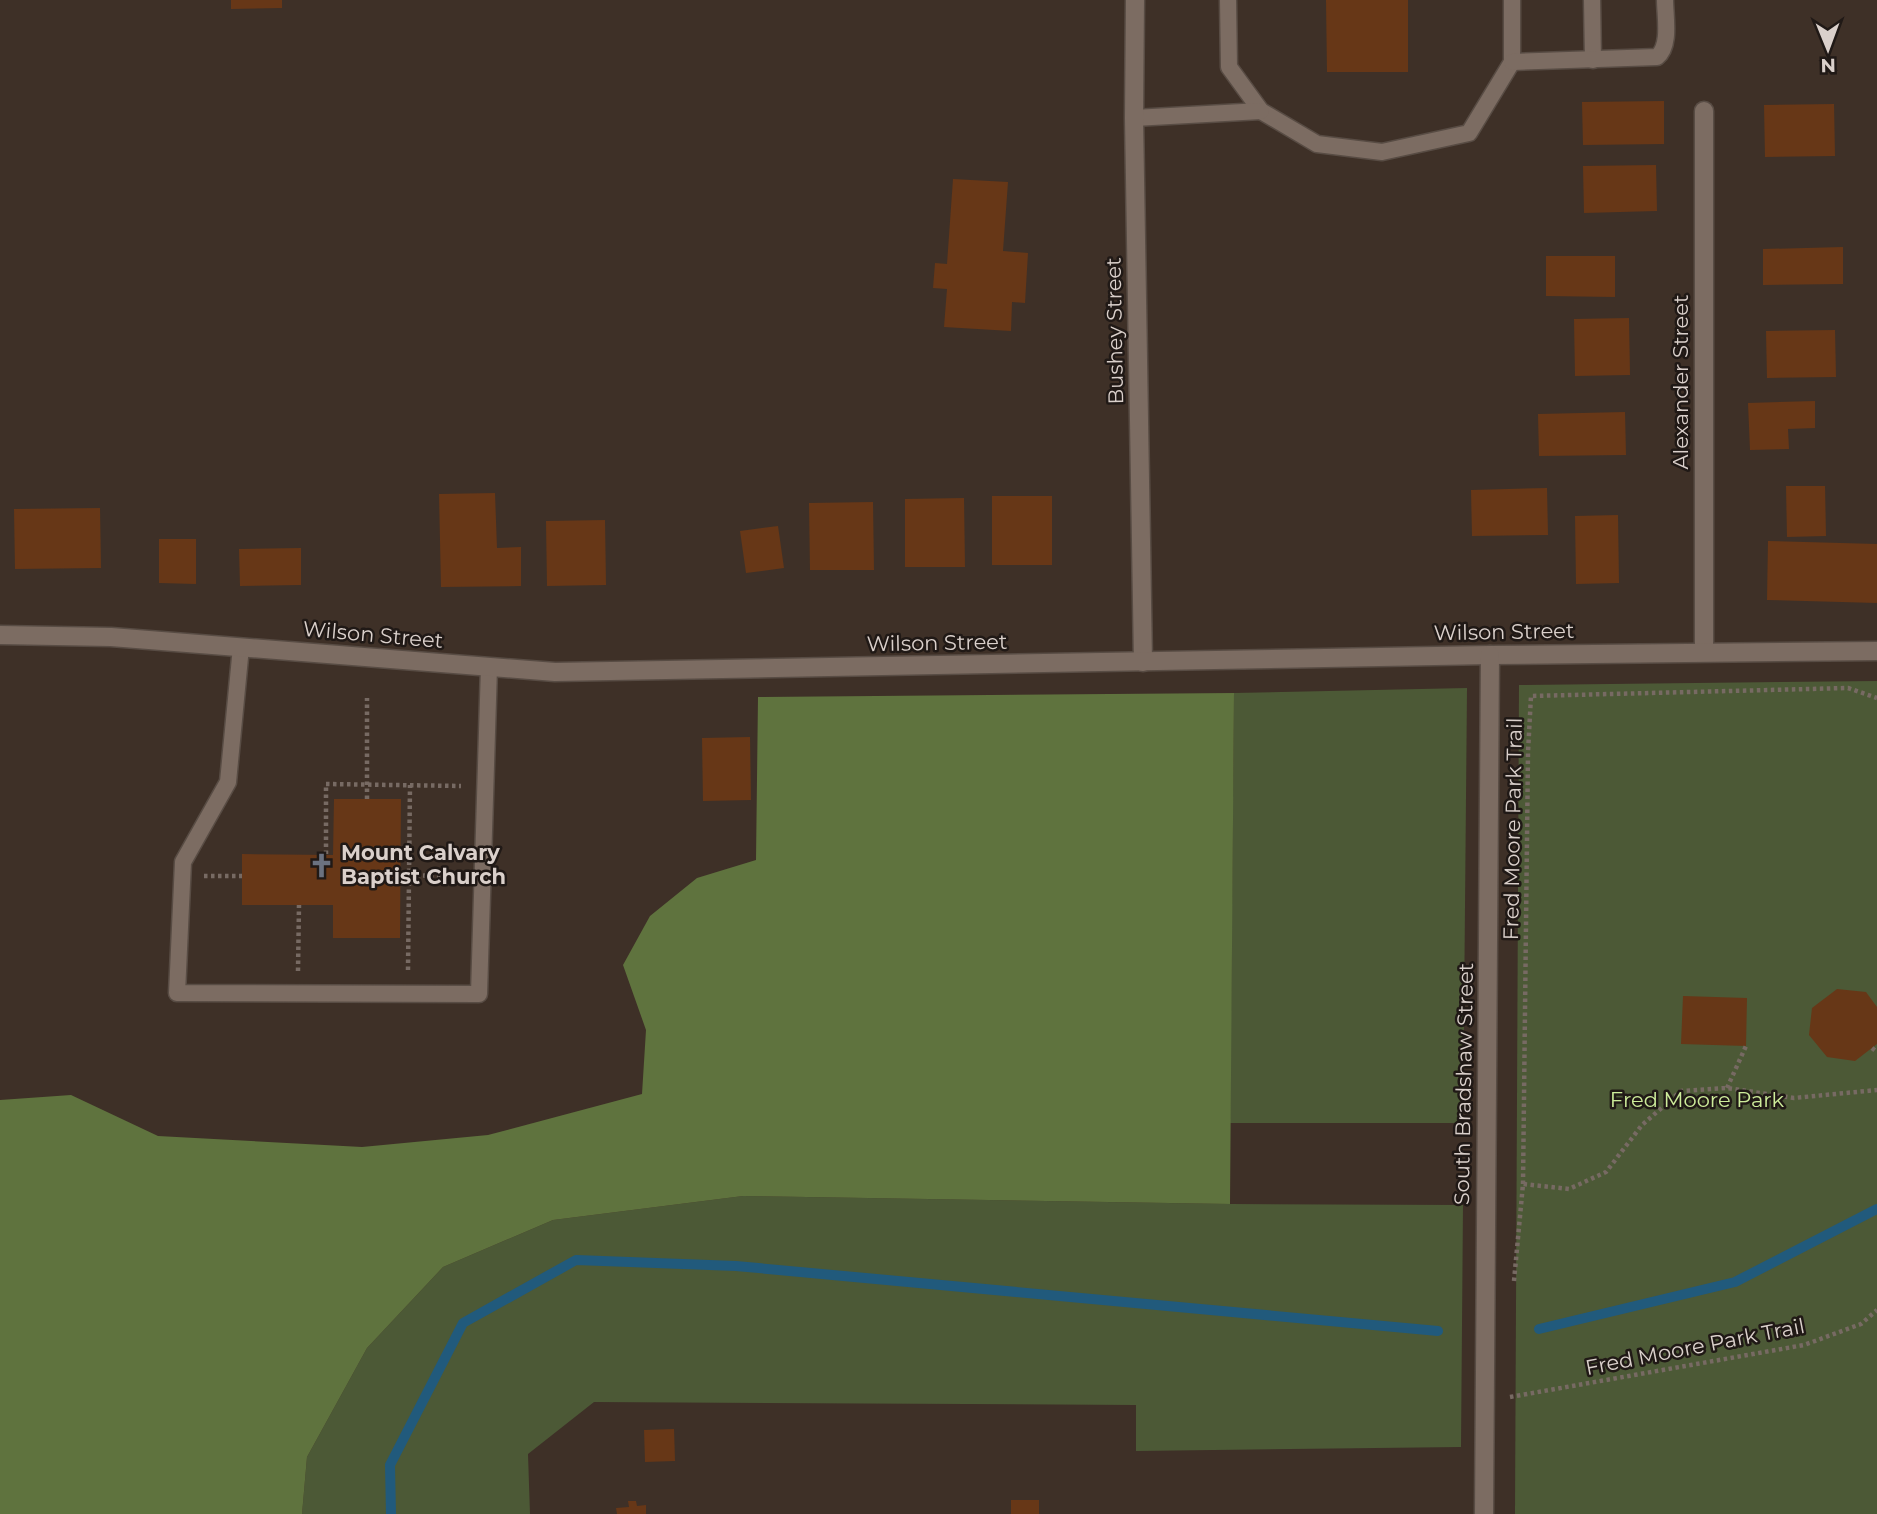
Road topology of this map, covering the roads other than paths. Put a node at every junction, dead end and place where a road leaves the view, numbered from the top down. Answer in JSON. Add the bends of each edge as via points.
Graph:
{"nodes":[{"id":1,"x":1135,"y":0,"type":"edge"},
{"id":2,"x":1228,"y":0,"type":"edge"},
{"id":3,"x":1512,"y":0,"type":"edge"},
{"id":4,"x":1592,"y":0,"type":"edge"},
{"id":5,"x":1665,"y":0,"type":"edge"},
{"id":6,"x":1593,"y":60,"type":"junction"},
{"id":7,"x":1512,"y":62,"type":"junction"},
{"id":8,"x":1261,"y":111,"type":"junction"},
{"id":9,"x":1704,"y":111,"type":"dead end"},
{"id":10,"x":1134,"y":118,"type":"junction"},
{"id":11,"x":0,"y":635,"type":"edge"},
{"id":12,"x":241,"y":647,"type":"junction"},
{"id":13,"x":1877,"y":651,"type":"edge"},
{"id":14,"x":1704,"y":652,"type":"junction"},
{"id":15,"x":1490,"y":655,"type":"junction"},
{"id":16,"x":1143,"y":662,"type":"junction"},
{"id":17,"x":489,"y":667,"type":"junction"},
{"id":18,"x":1485,"y":1514,"type":"edge"}],
"edges":[{"from":1,"to":10,"type":"street","name":"Bushey Street"},
{"from":2,"to":8,"type":"lane","via":[[1228,67]]},
{"from":3,"to":7,"type":"lane"},
{"from":4,"to":6,"type":"lane"},
{"from":5,"to":6,"type":"lane","via":[[1661,54]]},
{"from":6,"to":7,"type":"lane"},
{"from":7,"to":8,"type":"lane","via":[[1469,133],[1382,152],[1317,144]]},
{"from":8,"to":10,"type":"lane"},
{"from":9,"to":14,"type":"street","name":"Alexander Street"},
{"from":10,"to":16,"type":"street","name":"Bushey Street"},
{"from":11,"to":12,"type":"street","name":"Wilson Street","via":[[111,637]]},
{"from":12,"to":17,"type":"street","name":"Wilson Street"},
{"from":12,"to":17,"type":"lane","via":[[228,782],[183,862],[177,993],[479,994]]},
{"from":13,"to":14,"type":"street","name":"Wilson Street"},
{"from":14,"to":15,"type":"street","name":"Wilson Street"},
{"from":15,"to":16,"type":"street","name":"Wilson Street"},
{"from":15,"to":18,"type":"street","name":"South Bradshaw Street"},
{"from":16,"to":17,"type":"street","name":"Wilson Street","via":[[555,672]]}]}
